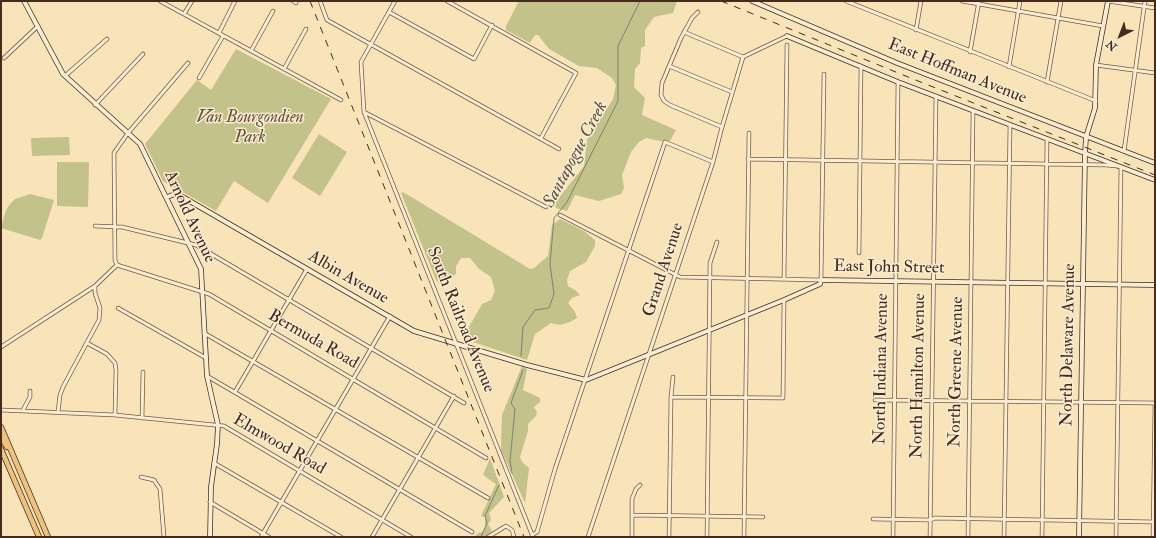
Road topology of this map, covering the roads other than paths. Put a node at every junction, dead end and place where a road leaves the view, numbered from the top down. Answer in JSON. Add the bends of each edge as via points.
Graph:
{"nodes":[{"id":1,"x":24,"y":1,"type":"edge"},
{"id":2,"x":160,"y":1,"type":"edge"},
{"id":3,"x":192,"y":1,"type":"edge"},
{"id":4,"x":235,"y":1,"type":"edge"},
{"id":5,"x":320,"y":1,"type":"edge"},
{"id":6,"x":395,"y":1,"type":"edge"},
{"id":7,"x":447,"y":1,"type":"edge"},
{"id":8,"x":752,"y":1,"type":"edge"},
{"id":9,"x":846,"y":1,"type":"edge"},
{"id":10,"x":920,"y":1,"type":"edge"},
{"id":11,"x":962,"y":1,"type":"edge"},
{"id":12,"x":1020,"y":1,"type":"edge"},
{"id":13,"x":1061,"y":1,"type":"edge"},
{"id":14,"x":1108,"y":1,"type":"edge"},
{"id":15,"x":1144,"y":1,"type":"edge"},
{"id":16,"x":978,"y":2,"type":"edge"},
{"id":17,"x":762,"y":3,"type":"edge"},
{"id":18,"x":1144,"y":7,"type":"junction"},
{"id":19,"x":1155,"y":8,"type":"edge"},
{"id":20,"x":273,"y":11,"type":"dead end"},
{"id":21,"x":1018,"y":11,"type":"junction"},
{"id":22,"x":389,"y":12,"type":"junction"},
{"id":23,"x":698,"y":12,"type":"dead end"},
{"id":24,"x":184,"y":14,"type":"junction"},
{"id":25,"x":1058,"y":18,"type":"junction"},
{"id":26,"x":38,"y":26,"type":"junction"},
{"id":27,"x":492,"y":26,"type":"junction"},
{"id":28,"x":1104,"y":26,"type":"junction"},
{"id":29,"x":306,"y":29,"type":"dead end"},
{"id":30,"x":916,"y":30,"type":"junction"},
{"id":31,"x":684,"y":32,"type":"junction"},
{"id":32,"x":218,"y":33,"type":"junction"},
{"id":33,"x":223,"y":36,"type":"junction"},
{"id":34,"x":787,"y":36,"type":"joint"},
{"id":35,"x":107,"y":39,"type":"dead end"},
{"id":36,"x":372,"y":44,"type":"junction"},
{"id":37,"x":787,"y":44,"type":"dead end"},
{"id":38,"x":251,"y":51,"type":"junction"},
{"id":39,"x":970,"y":52,"type":"junction"},
{"id":40,"x":143,"y":54,"type":"dead end"},
{"id":41,"x":743,"y":57,"type":"junction"},
{"id":42,"x":4,"y":58,"type":"dead end"},
{"id":43,"x":188,"y":63,"type":"dead end"},
{"id":44,"x":1096,"y":65,"type":"junction"},
{"id":45,"x":669,"y":66,"type":"junction"},
{"id":46,"x":861,"y":66,"type":"junction"},
{"id":47,"x":1009,"y":67,"type":"junction"},
{"id":48,"x":284,"y":69,"type":"junction"},
{"id":49,"x":1135,"y":70,"type":"junction"},
{"id":50,"x":1155,"y":73,"type":"edge"},
{"id":51,"x":824,"y":74,"type":"dead end"},
{"id":52,"x":65,"y":76,"type":"junction"},
{"id":53,"x":199,"y":78,"type":"dead end"},
{"id":54,"x":898,"y":82,"type":"junction"},
{"id":55,"x":1047,"y":82,"type":"junction"},
{"id":56,"x":732,"y":92,"type":"junction"},
{"id":57,"x":936,"y":96,"type":"junction"},
{"id":58,"x":341,"y":100,"type":"dead end"},
{"id":59,"x":1096,"y":101,"type":"junction"},
{"id":60,"x":95,"y":105,"type":"junction"},
{"id":61,"x":973,"y":111,"type":"junction"},
{"id":62,"x":364,"y":112,"type":"junction"},
{"id":63,"x":1010,"y":125,"type":"junction"},
{"id":64,"x":722,"y":127,"type":"junction"},
{"id":65,"x":128,"y":133,"type":"junction"},
{"id":66,"x":749,"y":133,"type":"dead end"},
{"id":67,"x":1086,"y":137,"type":"junction"},
{"id":68,"x":541,"y":138,"type":"junction"},
{"id":69,"x":1047,"y":139,"type":"junction"},
{"id":70,"x":559,"y":149,"type":"dead end"},
{"id":71,"x":1124,"y":151,"type":"junction"},
{"id":72,"x":1085,"y":154,"type":"junction"},
{"id":73,"x":748,"y":159,"type":"junction"},
{"id":74,"x":786,"y":160,"type":"junction"},
{"id":75,"x":823,"y":161,"type":"junction"},
{"id":76,"x":860,"y":161,"type":"junction"},
{"id":77,"x":713,"y":162,"type":"junction"},
{"id":78,"x":897,"y":162,"type":"junction"},
{"id":79,"x":935,"y":162,"type":"junction"},
{"id":80,"x":972,"y":163,"type":"junction"},
{"id":81,"x":1155,"y":163,"type":"edge"},
{"id":82,"x":1010,"y":164,"type":"junction"},
{"id":83,"x":1047,"y":164,"type":"junction"},
{"id":84,"x":1084,"y":165,"type":"junction"},
{"id":85,"x":1122,"y":168,"type":"junction"},
{"id":86,"x":1155,"y":180,"type":"edge"},
{"id":87,"x":166,"y":197,"type":"junction"},
{"id":88,"x":546,"y":207,"type":"dead end"},
{"id":89,"x":560,"y":215,"type":"dead end"},
{"id":90,"x":95,"y":226,"type":"dead end"},
{"id":91,"x":114,"y":227,"type":"junction"},
{"id":92,"x":717,"y":242,"type":"dead end"},
{"id":93,"x":189,"y":243,"type":"junction"},
{"id":94,"x":629,"y":250,"type":"junction"},
{"id":95,"x":859,"y":253,"type":"dead end"},
{"id":96,"x":117,"y":265,"type":"junction"},
{"id":97,"x":307,"y":269,"type":"junction"},
{"id":98,"x":676,"y":275,"type":"junction"},
{"id":99,"x":710,"y":278,"type":"junction"},
{"id":100,"x":747,"y":279,"type":"junction"},
{"id":101,"x":784,"y":279,"type":"junction"},
{"id":102,"x":821,"y":280,"type":"junction"},
{"id":103,"x":896,"y":281,"type":"junction"},
{"id":104,"x":933,"y":282,"type":"junction"},
{"id":105,"x":971,"y":282,"type":"junction"},
{"id":106,"x":1009,"y":283,"type":"junction"},
{"id":107,"x":1046,"y":283,"type":"junction"},
{"id":108,"x":1083,"y":284,"type":"junction"},
{"id":109,"x":1120,"y":284,"type":"junction"},
{"id":110,"x":1155,"y":285,"type":"edge"},
{"id":111,"x":95,"y":286,"type":"junction"},
{"id":112,"x":203,"y":292,"type":"junction"},
{"id":113,"x":289,"y":300,"type":"junction"},
{"id":114,"x":784,"y":300,"type":"junction"},
{"id":115,"x":118,"y":308,"type":"dead end"},
{"id":116,"x":746,"y":315,"type":"junction"},
{"id":117,"x":390,"y":316,"type":"junction"},
{"id":118,"x":709,"y":330,"type":"junction"},
{"id":119,"x":271,"y":331,"type":"junction"},
{"id":120,"x":204,"y":333,"type":"junction"},
{"id":121,"x":87,"y":343,"type":"junction"},
{"id":122,"x":456,"y":344,"type":"junction"},
{"id":123,"x":1,"y":348,"type":"edge"},
{"id":124,"x":371,"y":348,"type":"junction"},
{"id":125,"x":649,"y":355,"type":"junction"},
{"id":126,"x":206,"y":358,"type":"junction"},
{"id":127,"x":253,"y":362,"type":"junction"},
{"id":128,"x":143,"y":372,"type":"dead end"},
{"id":129,"x":208,"y":376,"type":"junction"},
{"id":130,"x":673,"y":377,"type":"dead end"},
{"id":131,"x":353,"y":379,"type":"junction"},
{"id":132,"x":586,"y":380,"type":"junction"},
{"id":133,"x":30,"y":392,"type":"dead end"},
{"id":134,"x":235,"y":392,"type":"junction"},
{"id":135,"x":454,"y":396,"type":"junction"},
{"id":136,"x":671,"y":397,"type":"junction"},
{"id":137,"x":708,"y":397,"type":"junction"},
{"id":138,"x":745,"y":398,"type":"junction"},
{"id":139,"x":875,"y":400,"type":"dead end"},
{"id":140,"x":894,"y":400,"type":"junction"},
{"id":141,"x":932,"y":400,"type":"junction"},
{"id":142,"x":970,"y":400,"type":"junction"},
{"id":143,"x":1007,"y":401,"type":"junction"},
{"id":144,"x":1044,"y":402,"type":"junction"},
{"id":145,"x":1081,"y":402,"type":"junction"},
{"id":146,"x":464,"y":403,"type":"dead end"},
{"id":147,"x":1118,"y":403,"type":"junction"},
{"id":148,"x":1155,"y":404,"type":"edge"},
{"id":149,"x":1,"y":410,"type":"edge"},
{"id":150,"x":23,"y":410,"type":"junction"},
{"id":151,"x":335,"y":410,"type":"junction"},
{"id":152,"x":58,"y":412,"type":"junction"},
{"id":153,"x":115,"y":415,"type":"junction"},
{"id":154,"x":142,"y":418,"type":"junction"},
{"id":155,"x":218,"y":425,"type":"junction"},
{"id":156,"x":1,"y":427,"type":"edge"},
{"id":157,"x":436,"y":427,"type":"junction"},
{"id":158,"x":1,"y":437,"type":"edge"},
{"id":159,"x":317,"y":440,"type":"junction"},
{"id":160,"x":1,"y":449,"type":"edge"},
{"id":161,"x":13,"y":455,"type":"junction"},
{"id":162,"x":417,"y":458,"type":"junction"},
{"id":163,"x":486,"y":458,"type":"dead end"},
{"id":164,"x":3,"y":461,"type":"edge"},
{"id":165,"x":214,"y":463,"type":"junction"},
{"id":166,"x":299,"y":471,"type":"junction"},
{"id":167,"x":142,"y":478,"type":"dead end"},
{"id":168,"x":640,"y":485,"type":"dead end"},
{"id":169,"x":399,"y":489,"type":"junction"},
{"id":170,"x":488,"y":498,"type":"dead end"},
{"id":171,"x":210,"y":502,"type":"junction"},
{"id":172,"x":281,"y":502,"type":"junction"},
{"id":173,"x":632,"y":515,"type":"junction"},
{"id":174,"x":670,"y":516,"type":"junction"},
{"id":175,"x":707,"y":517,"type":"junction"},
{"id":176,"x":744,"y":517,"type":"junction"},
{"id":177,"x":763,"y":517,"type":"dead end"},
{"id":178,"x":873,"y":519,"type":"dead end"},
{"id":179,"x":893,"y":519,"type":"junction"},
{"id":180,"x":968,"y":519,"type":"junction"},
{"id":181,"x":381,"y":520,"type":"junction"},
{"id":182,"x":930,"y":520,"type":"junction"},
{"id":183,"x":1005,"y":520,"type":"junction"},
{"id":184,"x":1042,"y":520,"type":"junction"},
{"id":185,"x":1079,"y":521,"type":"junction"},
{"id":186,"x":1116,"y":521,"type":"junction"},
{"id":187,"x":1154,"y":522,"type":"edge"},
{"id":188,"x":33,"y":524,"type":"junction"},
{"id":189,"x":472,"y":532,"type":"dead end"},
{"id":190,"x":262,"y":535,"type":"edge"},
{"id":191,"x":47,"y":536,"type":"edge"},
{"id":192,"x":533,"y":536,"type":"edge"},
{"id":193,"x":39,"y":537,"type":"edge"},
{"id":194,"x":164,"y":537,"type":"edge"},
{"id":195,"x":210,"y":537,"type":"edge"},
{"id":196,"x":269,"y":537,"type":"edge"},
{"id":197,"x":341,"y":537,"type":"edge"},
{"id":198,"x":372,"y":537,"type":"edge"},
{"id":199,"x":411,"y":537,"type":"edge"},
{"id":200,"x":488,"y":537,"type":"edge"},
{"id":201,"x":514,"y":537,"type":"edge"},
{"id":202,"x":588,"y":537,"type":"edge"},
{"id":203,"x":632,"y":537,"type":"edge"},
{"id":204,"x":669,"y":537,"type":"edge"},
{"id":205,"x":707,"y":537,"type":"edge"},
{"id":206,"x":744,"y":537,"type":"edge"},
{"id":207,"x":893,"y":537,"type":"edge"},
{"id":208,"x":930,"y":537,"type":"edge"},
{"id":209,"x":968,"y":537,"type":"edge"},
{"id":210,"x":1004,"y":537,"type":"edge"},
{"id":211,"x":1042,"y":537,"type":"edge"},
{"id":212,"x":1079,"y":537,"type":"edge"},
{"id":213,"x":1116,"y":537,"type":"edge"},
{"id":214,"x":1153,"y":537,"type":"edge"}],
"edges":[{"from":1,"to":26,"type":"street","name":"Arnold Avenue"},
{"from":2,"to":24,"type":"street"},
{"from":3,"to":24,"type":"street"},
{"from":4,"to":32,"type":"street"},
{"from":5,"to":36,"type":"street","via":[[327,20]]},
{"from":6,"to":22,"type":"street","name":"South Railroad Avenue"},
{"from":7,"to":27,"type":"street"},
{"from":8,"to":17,"type":"street","name":"East Hoffman Avenue"},
{"from":9,"to":30,"type":"street"},
{"from":10,"to":30,"type":"street"},
{"from":11,"to":16,"type":"street"},
{"from":12,"to":21,"type":"street"},
{"from":13,"to":25,"type":"street"},
{"from":14,"to":18,"type":"street"},
{"from":14,"to":28,"type":"street","name":"North Delaware Avenue"},
{"from":15,"to":18,"type":"street"},
{"from":16,"to":21,"type":"street"},
{"from":16,"to":39,"type":"street"},
{"from":17,"to":67,"type":"street","name":"East Hoffman Avenue","via":[[897,63]]},
{"from":18,"to":19,"type":"street"},
{"from":18,"to":49,"type":"street"},
{"from":20,"to":38,"type":"street"},
{"from":21,"to":25,"type":"street"},
{"from":21,"to":47,"type":"street"},
{"from":22,"to":27,"type":"street","via":[[474,59]]},
{"from":22,"to":36,"type":"street","name":"South Railroad Avenue"},
{"from":23,"to":31,"type":"street"},
{"from":24,"to":32,"type":"street"},
{"from":25,"to":28,"type":"street"},
{"from":25,"to":55,"type":"street"},
{"from":26,"to":42,"type":"street"},
{"from":26,"to":52,"type":"street","name":"Arnold Avenue"},
{"from":27,"to":68,"type":"street","via":[[576,73]]},
{"from":28,"to":44,"type":"street","name":"North Delaware Avenue"},
{"from":29,"to":48,"type":"street"},
{"from":30,"to":39,"type":"street"},
{"from":31,"to":41,"type":"street"},
{"from":31,"to":45,"type":"street"},
{"from":32,"to":33,"type":"street"},
{"from":33,"to":38,"type":"street"},
{"from":33,"to":53,"type":"street"},
{"from":34,"to":41,"type":"street"},
{"from":34,"to":46,"type":"street","name":"East Hoffman Avenue"},
{"from":35,"to":52,"type":"street"},
{"from":36,"to":62,"type":"street","name":"South Railroad Avenue","via":[[362,62]]},
{"from":36,"to":68,"type":"street"},
{"from":37,"to":74,"type":"street"},
{"from":38,"to":48,"type":"street"},
{"from":39,"to":47,"type":"street"},
{"from":40,"to":60,"type":"street"},
{"from":41,"to":56,"type":"street","name":"Grand Avenue"},
{"from":43,"to":65,"type":"street"},
{"from":44,"to":49,"type":"street"},
{"from":44,"to":59,"type":"street","name":"North Delaware Avenue"},
{"from":45,"to":56,"type":"street"},
{"from":45,"to":64,"type":"street","via":[[661,89],[664,101],[670,106]]},
{"from":46,"to":54,"type":"street","name":"East Hoffman Avenue"},
{"from":46,"to":76,"type":"street"},
{"from":47,"to":55,"type":"street"},
{"from":48,"to":58,"type":"street"},
{"from":49,"to":50,"type":"street"},
{"from":49,"to":71,"type":"street"},
{"from":51,"to":75,"type":"street"},
{"from":52,"to":60,"type":"street","name":"Arnold Avenue"},
{"from":54,"to":57,"type":"street","name":"East Hoffman Avenue"},
{"from":54,"to":78,"type":"street","name":"North Indiana Avenue"},
{"from":55,"to":59,"type":"street"},
{"from":56,"to":64,"type":"street","name":"Grand Avenue"},
{"from":57,"to":61,"type":"street","name":"East Hoffman Avenue"},
{"from":57,"to":79,"type":"street","name":"North Hamilton Avenue"},
{"from":59,"to":67,"type":"street","name":"North Delaware Avenue"},
{"from":60,"to":65,"type":"street","name":"Arnold Avenue"},
{"from":61,"to":63,"type":"street","name":"East Hoffman Avenue"},
{"from":61,"to":80,"type":"street","name":"North Greene Avenue"},
{"from":62,"to":88,"type":"street"},
{"from":62,"to":122,"type":"street","name":"South Railroad Avenue"},
{"from":63,"to":69,"type":"street","name":"East Hoffman Avenue"},
{"from":63,"to":82,"type":"street"},
{"from":64,"to":77,"type":"street","name":"Grand Avenue"},
{"from":65,"to":87,"type":"street","name":"Arnold Avenue","via":[[141,146]]},
{"from":65,"to":91,"type":"street","via":[[114,153]]},
{"from":66,"to":73,"type":"street"},
{"from":67,"to":71,"type":"street","name":"East Hoffman Avenue"},
{"from":67,"to":72,"type":"street","name":"North Delaware Avenue"},
{"from":68,"to":70,"type":"street"},
{"from":69,"to":72,"type":"street","name":"East Hoffman Avenue"},
{"from":69,"to":83,"type":"street"},
{"from":71,"to":81,"type":"street","name":"East Hoffman Avenue"},
{"from":72,"to":84,"type":"street","name":"North Delaware Avenue"},
{"from":72,"to":85,"type":"street","name":"East Hoffman Avenue"},
{"from":73,"to":74,"type":"street"},
{"from":73,"to":100,"type":"street"},
{"from":74,"to":75,"type":"street"},
{"from":74,"to":101,"type":"street"},
{"from":75,"to":76,"type":"street"},
{"from":75,"to":102,"type":"street"},
{"from":76,"to":78,"type":"street"},
{"from":76,"to":95,"type":"street"},
{"from":77,"to":94,"type":"street","via":[[665,142]]},
{"from":77,"to":98,"type":"street","name":"Grand Avenue"},
{"from":78,"to":79,"type":"street"},
{"from":78,"to":103,"type":"street","name":"North Indiana Avenue"},
{"from":79,"to":80,"type":"street"},
{"from":79,"to":104,"type":"street","name":"North Hamilton Avenue"},
{"from":80,"to":82,"type":"street"},
{"from":80,"to":105,"type":"street","name":"North Greene Avenue"},
{"from":82,"to":83,"type":"street"},
{"from":82,"to":106,"type":"street"},
{"from":83,"to":84,"type":"street"},
{"from":83,"to":107,"type":"street"},
{"from":84,"to":85,"type":"street"},
{"from":84,"to":108,"type":"street","name":"North Delaware Avenue"},
{"from":85,"to":86,"type":"street","name":"East Hoffman Avenue"},
{"from":85,"to":109,"type":"street"},
{"from":87,"to":93,"type":"street","name":"Arnold Avenue"},
{"from":87,"to":97,"type":"street","name":"Albin Avenue","via":[[175,194],[181,196]]},
{"from":89,"to":94,"type":"street"},
{"from":90,"to":91,"type":"street"},
{"from":91,"to":93,"type":"street"},
{"from":91,"to":96,"type":"street"},
{"from":92,"to":99,"type":"street","via":[[710,263]]},
{"from":93,"to":112,"type":"street","name":"Arnold Avenue","via":[[201,269]]},
{"from":93,"to":113,"type":"street"},
{"from":94,"to":98,"type":"street"},
{"from":94,"to":132,"type":"street"},
{"from":96,"to":111,"type":"street"},
{"from":96,"to":112,"type":"street","name":"Bermuda Road"},
{"from":97,"to":113,"type":"street"},
{"from":97,"to":117,"type":"street","name":"Albin Avenue"},
{"from":98,"to":99,"type":"street"},
{"from":98,"to":125,"type":"street","name":"Grand Avenue"},
{"from":99,"to":100,"type":"street"},
{"from":99,"to":118,"type":"street"},
{"from":100,"to":101,"type":"street"},
{"from":100,"to":116,"type":"street"},
{"from":101,"to":102,"type":"street"},
{"from":102,"to":103,"type":"street","name":"East John Street"},
{"from":102,"to":114,"type":"street","name":"East John Street","via":[[820,284]]},
{"from":103,"to":104,"type":"street","name":"East John Street"},
{"from":103,"to":140,"type":"street","name":"North Indiana Avenue"},
{"from":104,"to":105,"type":"street","name":"East John Street"},
{"from":104,"to":141,"type":"street","name":"North Hamilton Avenue"},
{"from":105,"to":106,"type":"street","name":"East John Street"},
{"from":105,"to":142,"type":"street","name":"North Greene Avenue"},
{"from":106,"to":107,"type":"street","name":"East John Street"},
{"from":106,"to":143,"type":"street"},
{"from":107,"to":108,"type":"street","name":"East John Street"},
{"from":107,"to":144,"type":"street"},
{"from":108,"to":109,"type":"street","name":"East John Street"},
{"from":108,"to":145,"type":"street","name":"North Delaware Avenue"},
{"from":109,"to":110,"type":"street","name":"East John Street"},
{"from":109,"to":147,"type":"street"},
{"from":111,"to":121,"type":"street","via":[[100,314]]},
{"from":111,"to":123,"type":"street"},
{"from":112,"to":119,"type":"street","name":"Bermuda Road"},
{"from":112,"to":120,"type":"street","name":"Arnold Avenue"},
{"from":113,"to":119,"type":"street"},
{"from":113,"to":124,"type":"street"},
{"from":114,"to":116,"type":"street","name":"East John Street"},
{"from":114,"to":138,"type":"street","via":[[783,398]]},
{"from":115,"to":126,"type":"street"},
{"from":116,"to":118,"type":"street","name":"East John Street"},
{"from":116,"to":138,"type":"street"},
{"from":117,"to":122,"type":"street","name":"Albin Avenue","via":[[414,331]]},
{"from":117,"to":124,"type":"street"},
{"from":118,"to":125,"type":"street","name":"East John Street"},
{"from":118,"to":137,"type":"street"},
{"from":119,"to":127,"type":"street"},
{"from":119,"to":131,"type":"street","name":"Bermuda Road"},
{"from":120,"to":126,"type":"street","name":"Arnold Avenue"},
{"from":120,"to":127,"type":"street"},
{"from":121,"to":152,"type":"street","via":[[60,395]]},
{"from":121,"to":153,"type":"street","via":[[107,354],[115,363]]},
{"from":122,"to":132,"type":"street","name":"Albin Avenue"},
{"from":122,"to":192,"type":"street","name":"South Railroad Avenue"},
{"from":124,"to":131,"type":"street"},
{"from":124,"to":135,"type":"street"},
{"from":125,"to":132,"type":"street","name":"East John Street"},
{"from":125,"to":202,"type":"street","name":"Grand Avenue"},
{"from":126,"to":129,"type":"street","name":"Arnold Avenue"},
{"from":127,"to":134,"type":"street"},
{"from":127,"to":151,"type":"street"},
{"from":128,"to":154,"type":"street"},
{"from":129,"to":134,"type":"street"},
{"from":129,"to":155,"type":"street","name":"Arnold Avenue"},
{"from":130,"to":136,"type":"street"},
{"from":131,"to":151,"type":"street"},
{"from":131,"to":157,"type":"street","name":"Bermuda Road"},
{"from":132,"to":192,"type":"street"},
{"from":133,"to":150,"type":"street"},
{"from":134,"to":159,"type":"street"},
{"from":135,"to":146,"type":"street"},
{"from":135,"to":157,"type":"street"},
{"from":136,"to":137,"type":"street"},
{"from":136,"to":174,"type":"street"},
{"from":137,"to":138,"type":"street"},
{"from":137,"to":175,"type":"street"},
{"from":138,"to":176,"type":"street"},
{"from":139,"to":140,"type":"street"},
{"from":140,"to":141,"type":"street"},
{"from":140,"to":179,"type":"street","name":"North Indiana Avenue"},
{"from":141,"to":142,"type":"street"},
{"from":141,"to":182,"type":"street","name":"North Hamilton Avenue"},
{"from":142,"to":143,"type":"street"},
{"from":142,"to":180,"type":"street","name":"North Greene Avenue"},
{"from":143,"to":144,"type":"street"},
{"from":143,"to":183,"type":"street"},
{"from":144,"to":145,"type":"street"},
{"from":144,"to":184,"type":"street"},
{"from":145,"to":147,"type":"street"},
{"from":145,"to":185,"type":"street","name":"North Delaware Avenue"},
{"from":147,"to":148,"type":"street"},
{"from":147,"to":186,"type":"street"},
{"from":148,"to":187,"type":"street"},
{"from":149,"to":150,"type":"street","name":"Elmwood Road"},
{"from":150,"to":152,"type":"street","name":"Elmwood Road"},
{"from":151,"to":159,"type":"street"},
{"from":151,"to":162,"type":"street"},
{"from":152,"to":153,"type":"street","name":"Elmwood Road"},
{"from":153,"to":154,"type":"street","name":"Elmwood Road"},
{"from":154,"to":155,"type":"street","name":"Elmwood Road"},
{"from":155,"to":165,"type":"street","name":"Arnold Avenue"},
{"from":155,"to":166,"type":"street","name":"Elmwood Road","via":[[224,426]]},
{"from":156,"to":161,"type":"main road"},
{"from":157,"to":162,"type":"street"},
{"from":157,"to":163,"type":"street","name":"Bermuda Road"},
{"from":158,"to":161,"type":"main road"},
{"from":159,"to":166,"type":"street"},
{"from":159,"to":169,"type":"street"},
{"from":160,"to":164,"type":"main road"},
{"from":161,"to":191,"type":"main road"},
{"from":162,"to":169,"type":"street"},
{"from":162,"to":170,"type":"street"},
{"from":164,"to":188,"type":"main road"},
{"from":165,"to":171,"type":"street","name":"Arnold Avenue"},
{"from":165,"to":172,"type":"street"},
{"from":166,"to":172,"type":"street"},
{"from":166,"to":181,"type":"street","name":"Elmwood Road"},
{"from":167,"to":194,"type":"street","via":[[154,480],[160,489]]},
{"from":168,"to":173,"type":"street","via":[[632,499]]},
{"from":169,"to":181,"type":"street"},
{"from":169,"to":189,"type":"street"},
{"from":171,"to":190,"type":"street"},
{"from":171,"to":195,"type":"street","name":"Arnold Avenue"},
{"from":172,"to":190,"type":"street"},
{"from":172,"to":197,"type":"street"},
{"from":173,"to":174,"type":"street"},
{"from":173,"to":203,"type":"street"},
{"from":174,"to":175,"type":"street"},
{"from":174,"to":204,"type":"street"},
{"from":175,"to":176,"type":"street"},
{"from":175,"to":205,"type":"street"},
{"from":176,"to":177,"type":"street"},
{"from":176,"to":206,"type":"street"},
{"from":178,"to":179,"type":"street"},
{"from":179,"to":182,"type":"street"},
{"from":179,"to":207,"type":"street","name":"North Indiana Avenue"},
{"from":180,"to":182,"type":"street"},
{"from":180,"to":183,"type":"street"},
{"from":180,"to":209,"type":"street","name":"North Greene Avenue"},
{"from":181,"to":198,"type":"street"},
{"from":181,"to":199,"type":"street","name":"Elmwood Road"},
{"from":182,"to":208,"type":"street","name":"North Hamilton Avenue"},
{"from":183,"to":184,"type":"street"},
{"from":183,"to":210,"type":"street"},
{"from":184,"to":185,"type":"street"},
{"from":184,"to":211,"type":"street"},
{"from":185,"to":186,"type":"street"},
{"from":185,"to":212,"type":"street","name":"North Delaware Avenue"},
{"from":186,"to":187,"type":"street"},
{"from":186,"to":213,"type":"street"},
{"from":187,"to":214,"type":"street"},
{"from":188,"to":191,"type":"main road","via":[[41,534]]},
{"from":188,"to":193,"type":"main road"},
{"from":190,"to":196,"type":"street"},
{"from":200,"to":201,"type":"street","via":[[504,526],[509,527]]}]}
